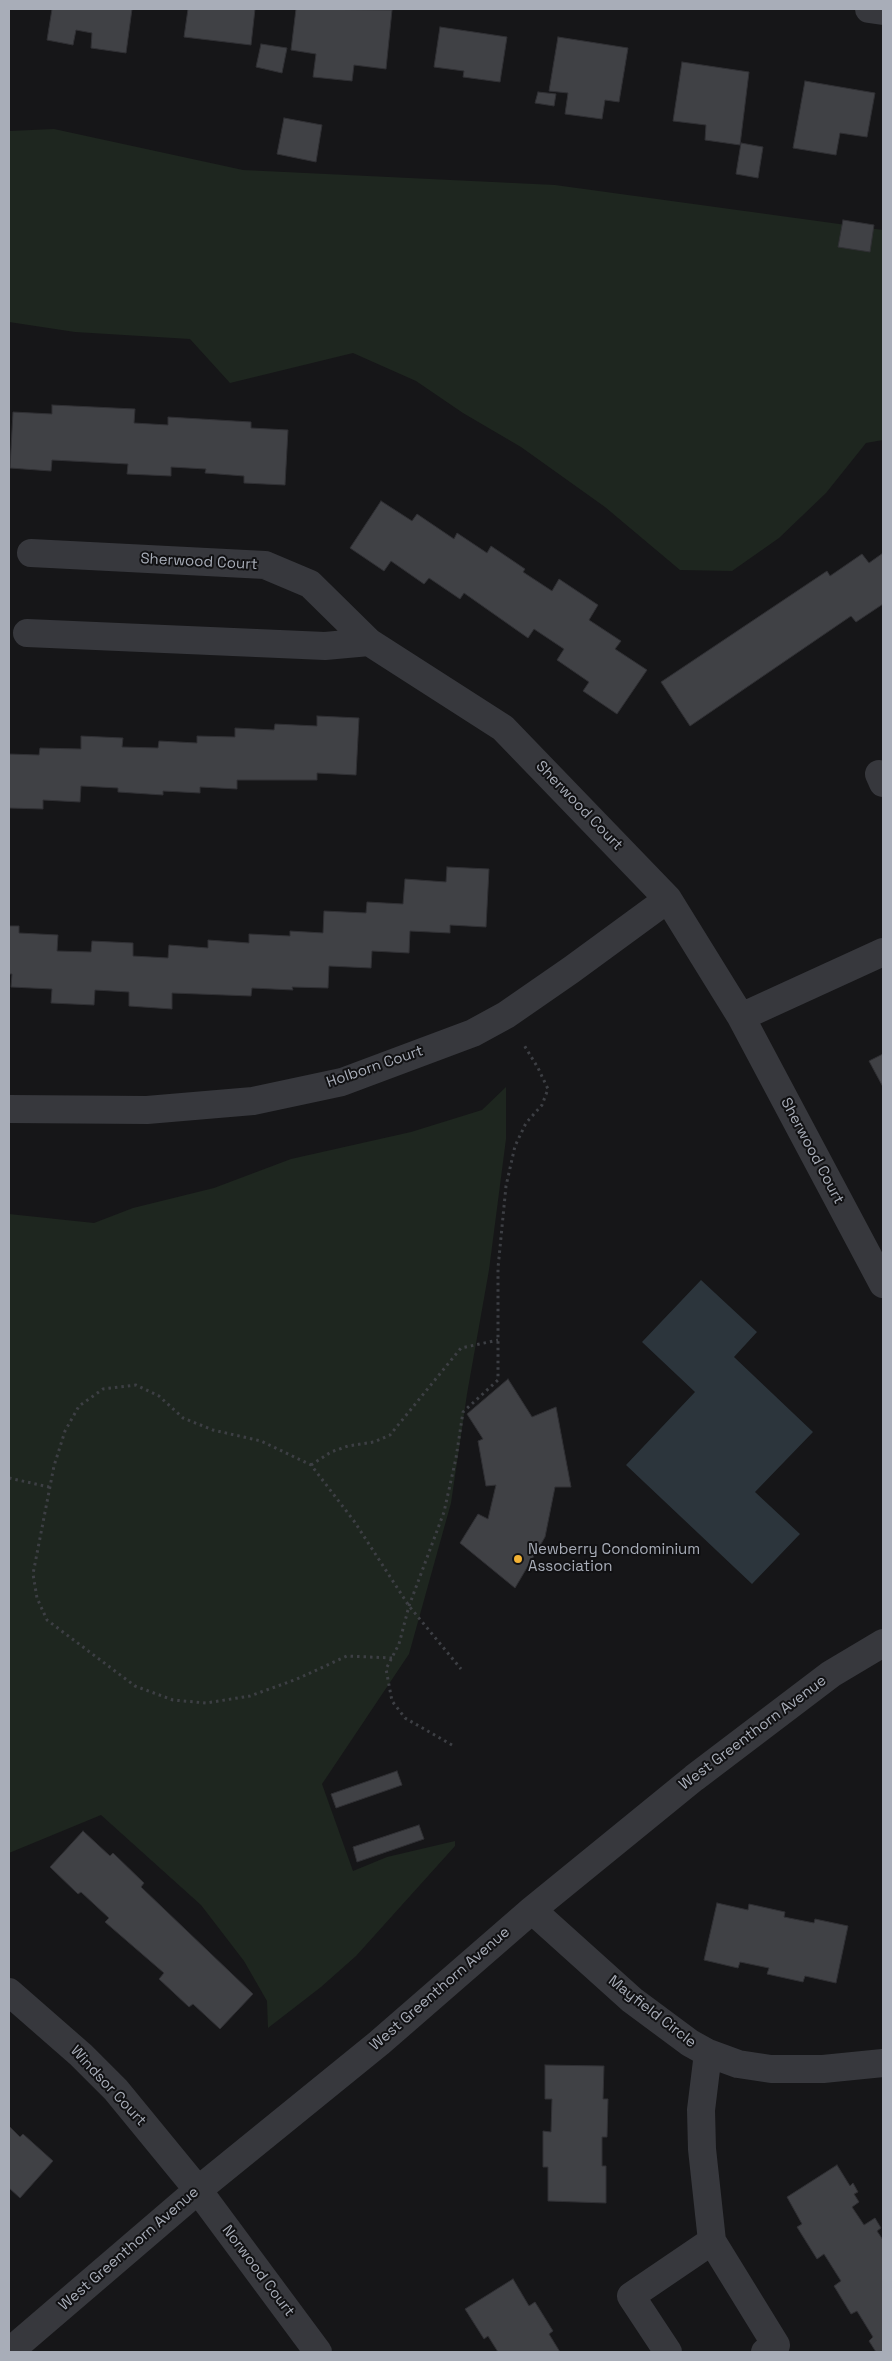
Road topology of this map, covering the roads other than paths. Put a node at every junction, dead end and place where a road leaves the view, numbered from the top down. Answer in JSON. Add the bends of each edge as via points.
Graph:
{"nodes":[{"id":1,"x":869,"y":9,"type":"edge"},
{"id":2,"x":883,"y":11,"type":"edge"},
{"id":3,"x":31,"y":553,"type":"dead end"},
{"id":4,"x":28,"y":633,"type":"dead end"},
{"id":5,"x":369,"y":642,"type":"junction"},
{"id":6,"x":668,"y":899,"type":"junction"},
{"id":7,"x":883,"y":952,"type":"edge"},
{"id":8,"x":741,"y":1018,"type":"junction"},
{"id":9,"x":9,"y":1108,"type":"edge"},
{"id":10,"x":883,"y":1284,"type":"edge"},
{"id":11,"x":883,"y":1643,"type":"edge"},
{"id":12,"x":532,"y":1910,"type":"junction"},
{"id":13,"x":9,"y":1992,"type":"edge"},
{"id":14,"x":708,"y":2053,"type":"junction"},
{"id":15,"x":883,"y":2063,"type":"edge"},
{"id":16,"x":198,"y":2190,"type":"junction"},
{"id":17,"x":712,"y":2241,"type":"junction"},
{"id":18,"x":9,"y":2352,"type":"edge"},
{"id":19,"x":318,"y":2352,"type":"edge"},
{"id":20,"x":668,"y":2352,"type":"edge"},
{"id":21,"x":765,"y":2352,"type":"edge"}],
"edges":[{"from":1,"to":2,"type":"street"},
{"from":3,"to":5,"type":"street","name":"Sherwood Court","via":[[265,565],[310,584]]},
{"from":4,"to":5,"type":"street","via":[[325,646]]},
{"from":5,"to":6,"type":"street","name":"Sherwood Court","via":[[503,728]]},
{"from":6,"to":8,"type":"street","name":"Sherwood Court"},
{"from":6,"to":9,"type":"street","name":"Holborn Court","via":[[506,1015],[472,1033],[342,1082],[253,1101],[147,1110]]},
{"from":7,"to":8,"type":"street"},
{"from":8,"to":10,"type":"street","name":"Sherwood Court"},
{"from":11,"to":12,"type":"street","name":"West Greenthorn Avenue","via":[[831,1674],[717,1760]]},
{"from":12,"to":14,"type":"street","name":"Mayfield Circle","via":[[632,2000],[690,2044]]},
{"from":12,"to":16,"type":"street","name":"West Greenthorn Avenue","via":[[379,2043]]},
{"from":13,"to":16,"type":"street","name":"Windsor Court","via":[[116,2090]]},
{"from":14,"to":15,"type":"street","name":"Mayfield Circle","via":[[738,2064],[771,2069],[823,2069]]},
{"from":14,"to":17,"type":"street","via":[[701,2110]]},
{"from":16,"to":18,"type":"street","name":"West Greenthorn Avenue"},
{"from":16,"to":19,"type":"street","name":"Norwood Court"},
{"from":17,"to":20,"type":"street","via":[[631,2296]]},
{"from":17,"to":21,"type":"street","via":[[776,2345]]}]}
